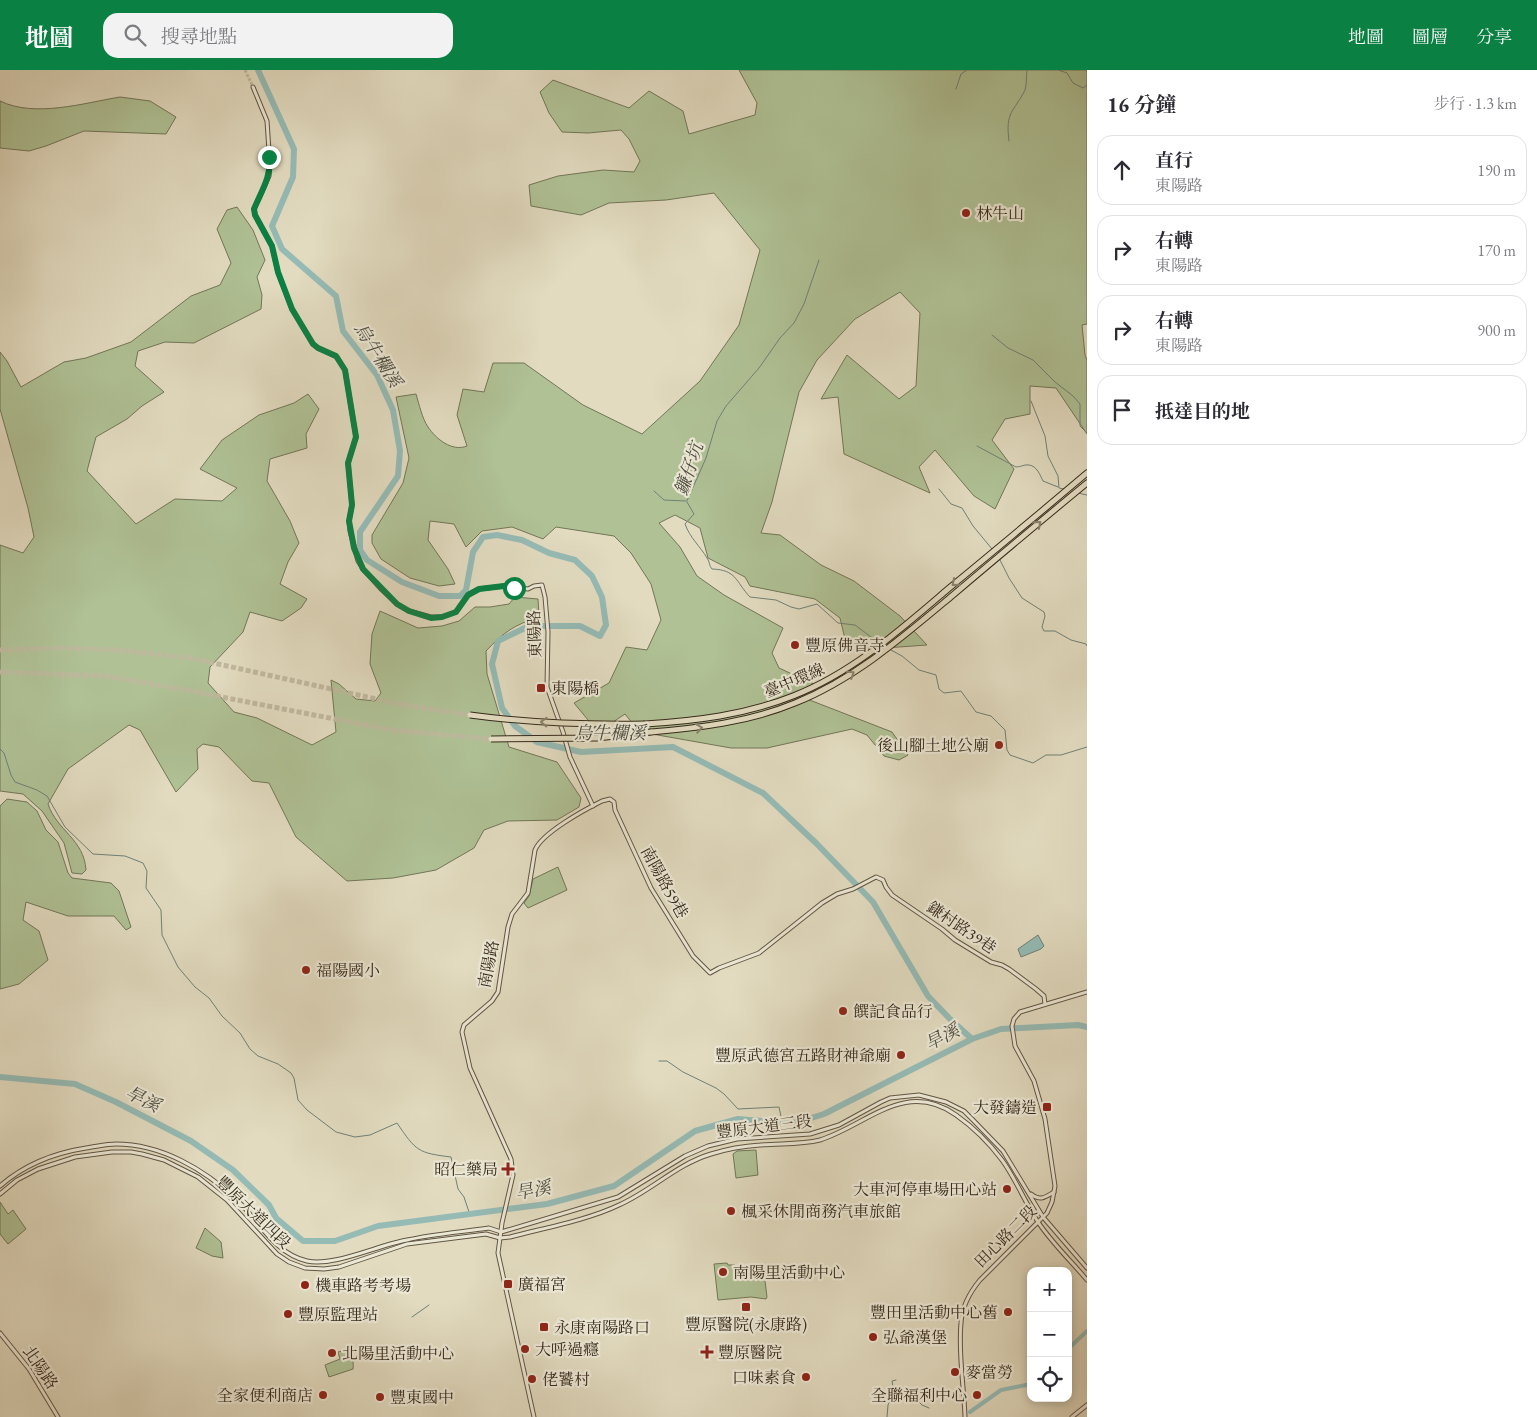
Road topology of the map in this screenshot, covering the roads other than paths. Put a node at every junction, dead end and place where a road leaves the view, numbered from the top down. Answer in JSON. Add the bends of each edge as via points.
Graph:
{"nodes":[{"id":1,"x":253,"y":87,"type":"tunnel mouth"},
{"id":2,"x":1087,"y":473,"type":"edge"},
{"id":3,"x":1087,"y":483,"type":"edge"},
{"id":4,"x":470,"y":715,"type":"tunnel mouth"},
{"id":5,"x":491,"y":739,"type":"tunnel mouth"},
{"id":6,"x":593,"y":806,"type":"junction"},
{"id":7,"x":853,"y":889,"type":"joint"},
{"id":8,"x":1087,"y":992,"type":"edge"},
{"id":9,"x":1045,"y":1004,"type":"junction"},
{"id":10,"x":0,"y":1186,"type":"edge"},
{"id":11,"x":1054,"y":1192,"type":"junction"},
{"id":12,"x":1030,"y":1193,"type":"junction"},
{"id":13,"x":0,"y":1194,"type":"edge"},
{"id":14,"x":1043,"y":1217,"type":"junction"},
{"id":15,"x":1038,"y":1222,"type":"junction"},
{"id":16,"x":502,"y":1232,"type":"junction"},
{"id":17,"x":500,"y":1238,"type":"junction"},
{"id":18,"x":1087,"y":1268,"type":"edge"},
{"id":19,"x":1087,"y":1280,"type":"edge"},
{"id":20,"x":0,"y":1333,"type":"edge"},
{"id":21,"x":1087,"y":1406,"type":"edge"},
{"id":22,"x":58,"y":1417,"type":"edge"},
{"id":23,"x":534,"y":1417,"type":"edge"},
{"id":24,"x":964,"y":1417,"type":"edge"},
{"id":25,"x":1072,"y":1417,"type":"edge"}],
"edges":[{"from":1,"to":6,"type":"street","name":"東陽路","via":[[267,121],[270,166],[269,176],[254,209],[255,215],[272,246],[292,309],[313,344],[336,356],[345,370],[356,437],[348,463],[352,505],[349,521],[358,561],[397,604],[431,618],[456,612],[468,595],[479,589],[542,586],[548,620],[547,687],[572,763]]},
{"from":2,"to":4,"type":"highway","name":"臺中環線","one_way":true,"bridge":true,"via":[[881,644],[834,677],[794,696],[739,713],[645,724],[520,721]]},
{"from":5,"to":3,"type":"highway","name":"臺中環線","one_way":true,"bridge":true,"via":[[597,738],[694,729],[780,709],[836,683],[887,648]]},
{"from":6,"to":7,"type":"street","name":"南陽路59巷","via":[[608,799],[614,802],[652,888],[693,956],[710,973],[759,953],[822,902]]},
{"from":6,"to":16,"type":"street","name":"南陽路","via":[[537,844],[528,893],[512,914],[508,927],[498,992],[464,1025],[462,1032],[470,1068],[511,1159],[513,1176]]},
{"from":7,"to":9,"type":"street","name":"鎌村路39巷","via":[[880,877],[892,896],[955,940],[1009,969],[1044,996]]},
{"from":8,"to":9,"type":"street"},
{"from":9,"to":11,"type":"street","name":"田心路二段","via":[[1020,1012],[1012,1026],[1015,1046],[1040,1098]]},
{"from":10,"to":16,"type":"street","name":"豐原大道四段","via":[[21,1170],[60,1153],[114,1144],[135,1145],[179,1160],[216,1182],[238,1200],[280,1247],[290,1255],[308,1261],[338,1259],[405,1240],[447,1233],[489,1228]]},
{"from":11,"to":12,"type":"street","via":[[1042,1199]]},
{"from":11,"to":14,"type":"street","name":"田心路二段"},
{"from":12,"to":14,"type":"street","name":"豐原大道三段"},
{"from":12,"to":16,"type":"street","name":"豐原大道三段","via":[[1003,1151],[964,1111],[937,1098],[909,1095],[890,1098],[839,1125],[816,1133],[736,1139],[708,1146],[685,1156],[618,1197]]},
{"from":13,"to":17,"type":"street","name":"豐原大道四段","via":[[38,1169],[75,1157],[130,1152],[164,1160],[198,1177],[227,1200],[277,1254],[305,1268],[339,1267],[407,1244],[486,1234]]},
{"from":14,"to":15,"type":"street","name":"田心路二段"},
{"from":14,"to":18,"type":"street","name":"豐原大道三段"},
{"from":15,"to":17,"type":"street","name":"豐原大道三段","via":[[1002,1161],[981,1138],[945,1108],[919,1102],[892,1105],[838,1133],[814,1141],[760,1145],[711,1154],[675,1171],[618,1206]]},
{"from":15,"to":19,"type":"street","name":"豐原大道三段"},
{"from":15,"to":24,"type":"street","name":"田心路二段","via":[[981,1278],[968,1298],[961,1322]]},
{"from":16,"to":17,"type":"street"},
{"from":17,"to":23,"type":"street","via":[[498,1254]]},
{"from":20,"to":22,"type":"street","name":"北陽路","via":[[29,1369]]},
{"from":21,"to":25,"type":"street"}]}
